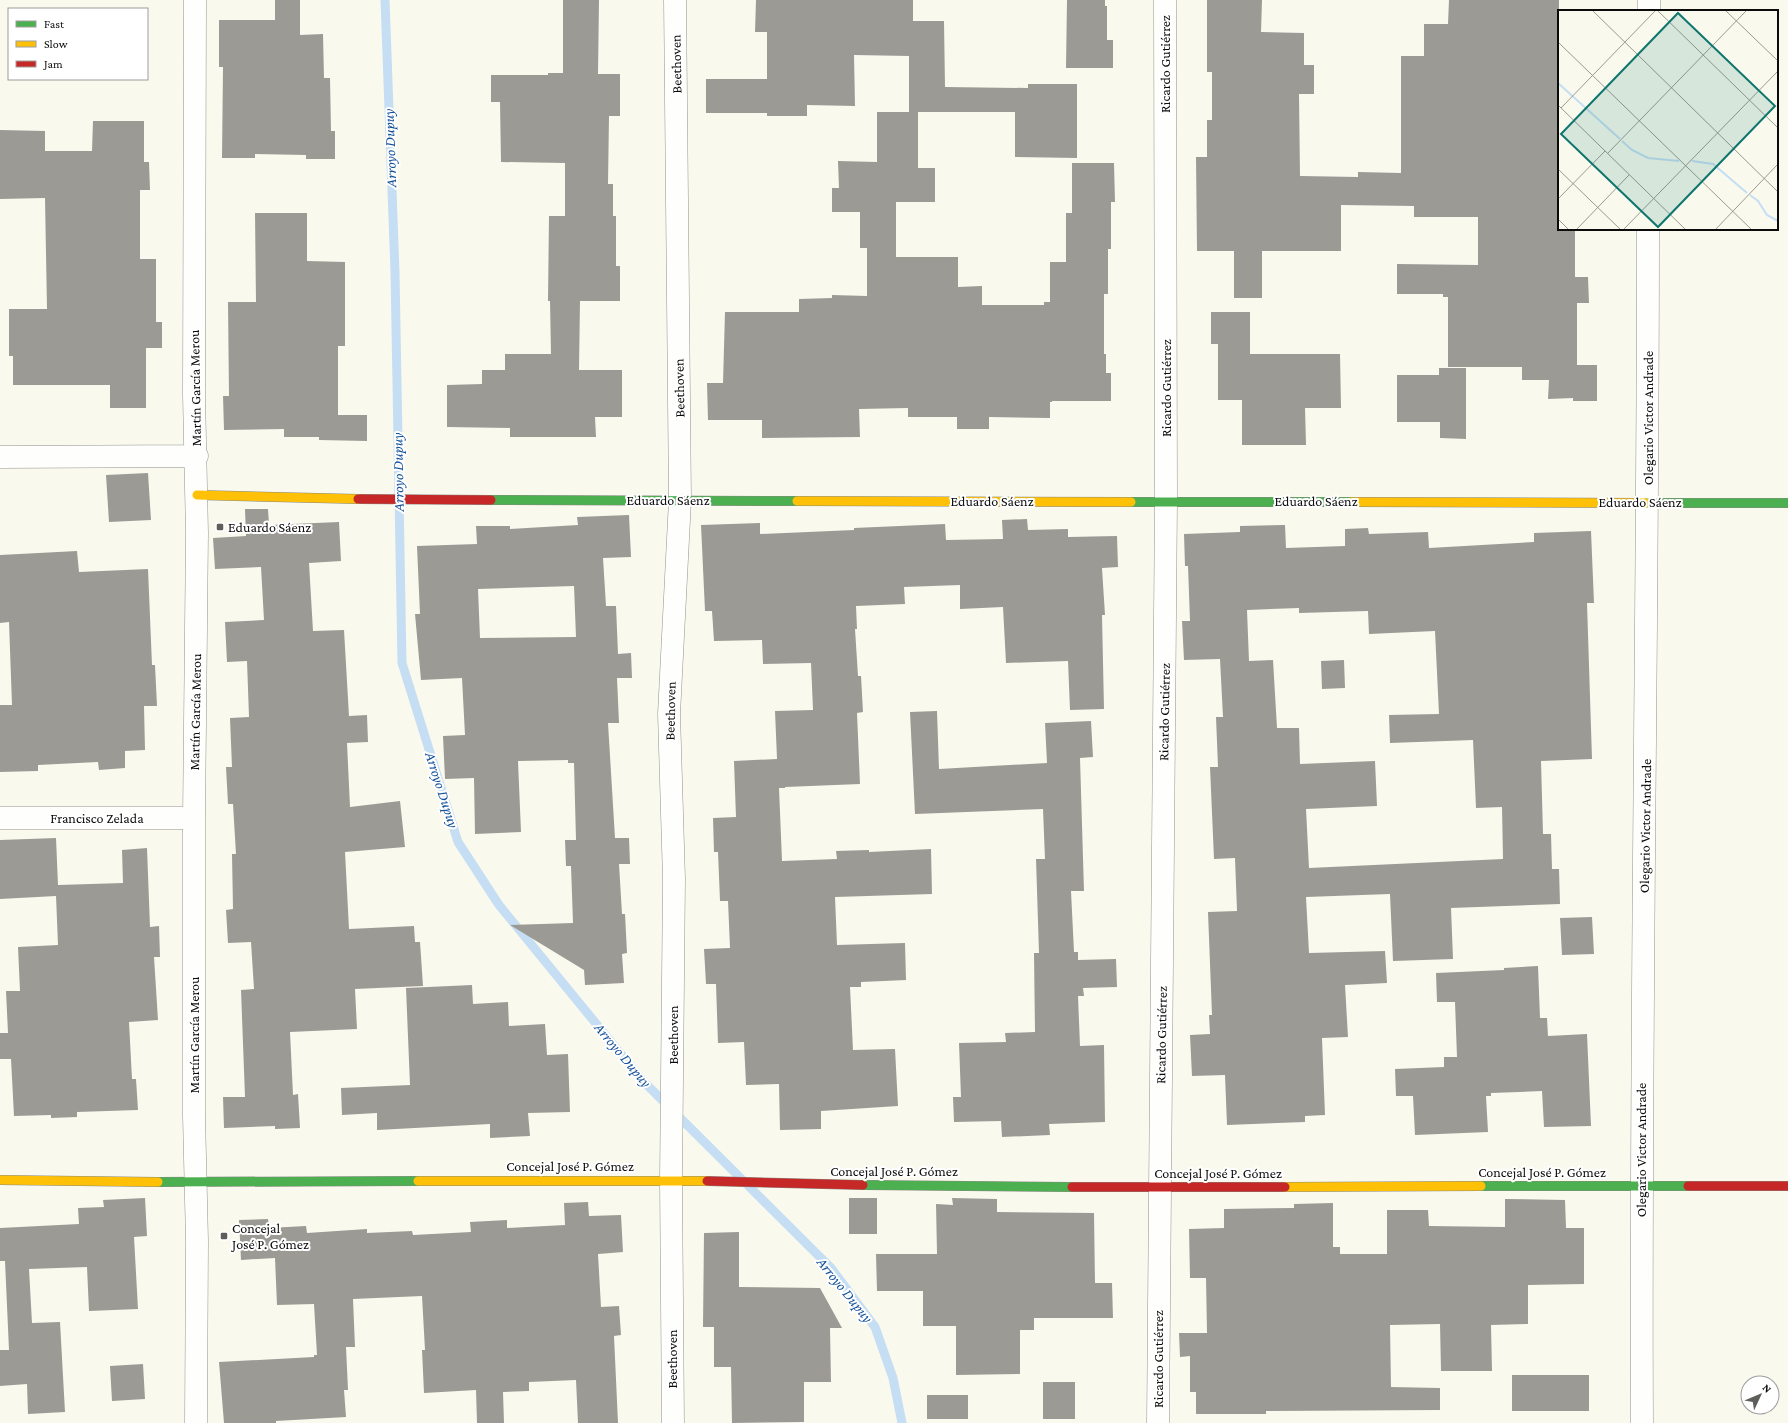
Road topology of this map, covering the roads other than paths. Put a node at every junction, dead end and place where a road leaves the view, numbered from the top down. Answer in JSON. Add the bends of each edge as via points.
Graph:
{"nodes":[{"id":1,"x":195,"y":0,"type":"edge"},
{"id":2,"x":675,"y":0,"type":"edge"},
{"id":3,"x":1165,"y":0,"type":"edge"},
{"id":4,"x":1648,"y":230,"type":"edge"},
{"id":5,"x":197,"y":456,"type":"junction"},
{"id":6,"x":0,"y":457,"type":"edge"},
{"id":7,"x":197,"y":495,"type":"junction"},
{"id":8,"x":680,"y":500,"type":"junction"},
{"id":9,"x":1166,"y":501,"type":"junction"},
{"id":10,"x":1648,"y":502,"type":"junction"},
{"id":11,"x":1788,"y":503,"type":"edge"},
{"id":12,"x":0,"y":818,"type":"edge"},
{"id":13,"x":194,"y":818,"type":"junction"},
{"id":14,"x":0,"y":1180,"type":"edge"},
{"id":15,"x":671,"y":1180,"type":"junction"},
{"id":16,"x":197,"y":1182,"type":"junction"},
{"id":17,"x":1641,"y":1185,"type":"junction"},
{"id":18,"x":1788,"y":1186,"type":"edge"},
{"id":19,"x":1159,"y":1187,"type":"junction"},
{"id":20,"x":196,"y":1423,"type":"edge"},
{"id":21,"x":672,"y":1423,"type":"edge"},
{"id":22,"x":1158,"y":1423,"type":"edge"},
{"id":23,"x":1642,"y":1423,"type":"edge"}],
"edges":[{"from":1,"to":5,"type":"street","name":"Martín García Merou","via":[[194,395]]},
{"from":2,"to":8,"type":"street","name":"Beethoven"},
{"from":3,"to":9,"type":"street","name":"Ricardo Gutiérrez"},
{"from":4,"to":10,"type":"street","name":"Olegario Victor Andrade"},
{"from":5,"to":6,"type":"street"},
{"from":5,"to":7,"type":"street","name":"Martín García Merou"},
{"from":7,"to":8,"type":"street","name":"Eduardo Sáenz","via":[[422,500]]},
{"from":7,"to":13,"type":"street","name":"Martín García Merou"},
{"from":8,"to":9,"type":"street","name":"Eduardo Sáenz"},
{"from":8,"to":15,"type":"street","name":"Beethoven","via":[[669,714],[674,879]]},
{"from":9,"to":10,"type":"street","name":"Eduardo Sáenz"},
{"from":9,"to":19,"type":"street","name":"Ricardo Gutiérrez"},
{"from":10,"to":11,"type":"street","name":"Eduardo Sáenz"},
{"from":10,"to":17,"type":"street","name":"Olegario Victor Andrade"},
{"from":12,"to":13,"type":"street","name":"Francisco Zelada"},
{"from":13,"to":16,"type":"street","name":"Martín García Merou","via":[[194,1116]]},
{"from":14,"to":16,"type":"street","name":"Concejal José P. Gómez"},
{"from":15,"to":16,"type":"street","name":"Concejal José P. Gómez"},
{"from":15,"to":19,"type":"street","name":"Concejal José P. Gómez","via":[[805,1185]]},
{"from":15,"to":21,"type":"street","name":"Beethoven"},
{"from":16,"to":20,"type":"street","name":"Martín García Merou"},
{"from":17,"to":18,"type":"street","name":"Concejal José P. Gómez"},
{"from":17,"to":19,"type":"street","name":"Concejal José P. Gómez"},
{"from":17,"to":23,"type":"street","name":"Olegario Victor Andrade"},
{"from":19,"to":22,"type":"street","name":"Ricardo Gutiérrez"}]}
